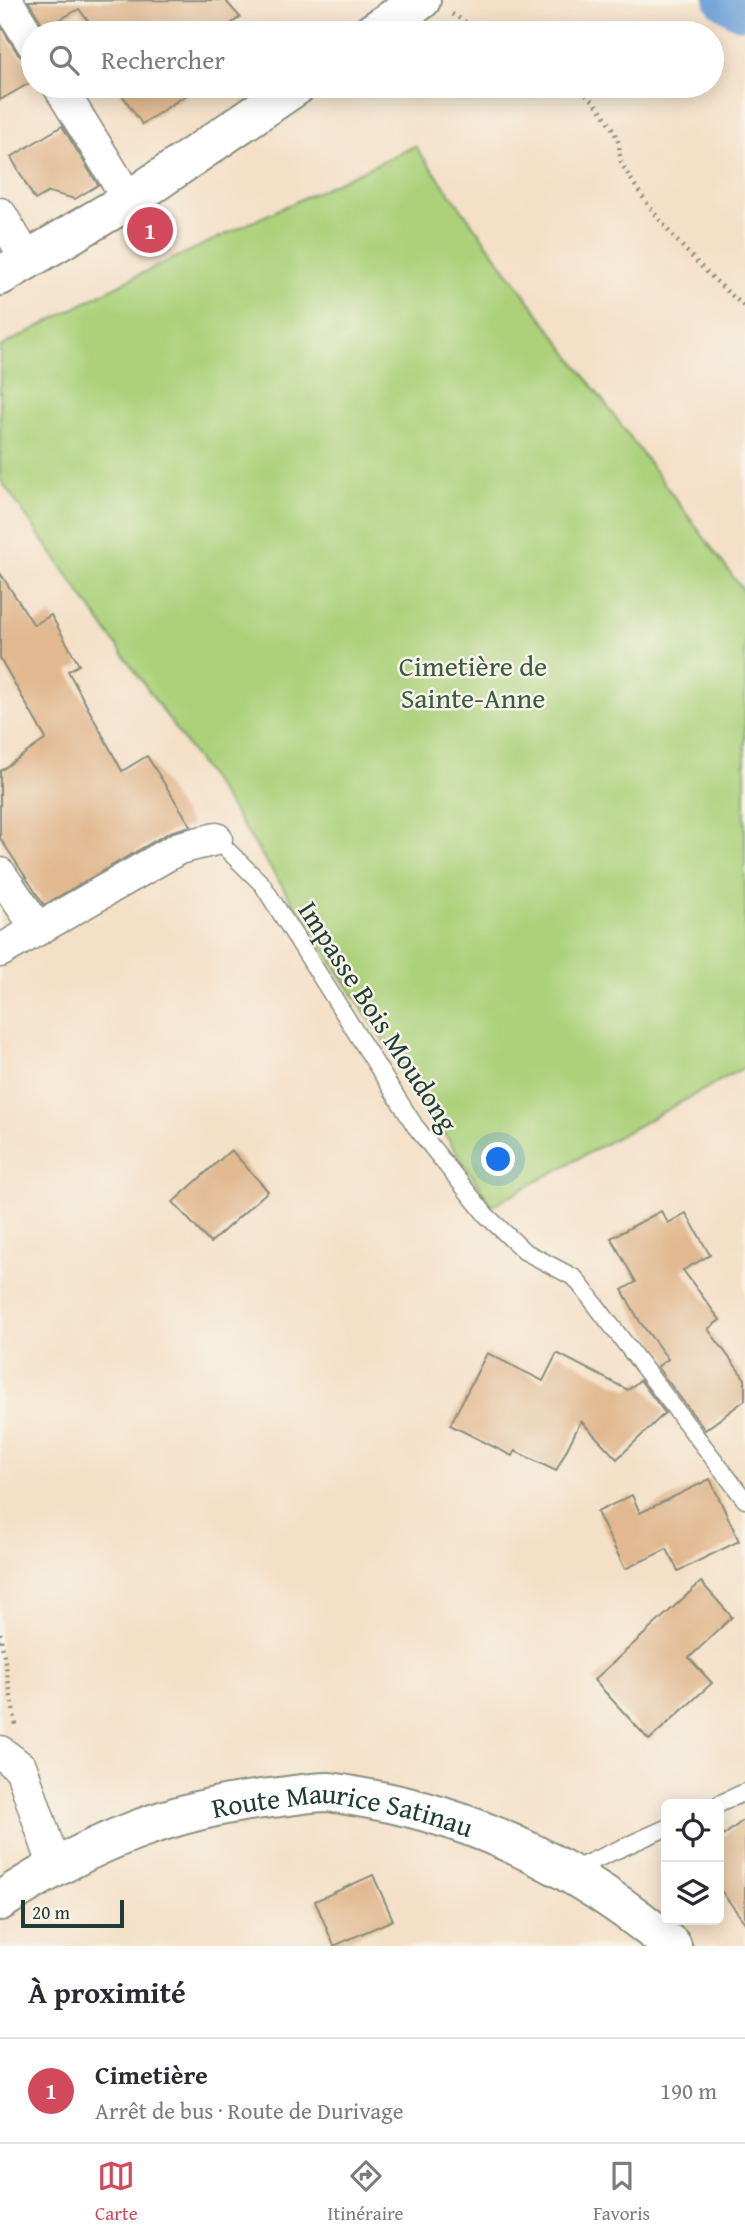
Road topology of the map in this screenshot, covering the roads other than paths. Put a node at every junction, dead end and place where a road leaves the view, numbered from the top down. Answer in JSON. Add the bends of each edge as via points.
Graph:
{"nodes":[{"id":1,"x":6,"y":0,"type":"edge"},
{"id":2,"x":421,"y":0,"type":"edge"},
{"id":3,"x":390,"y":21,"type":"edge"},
{"id":4,"x":21,"y":24,"type":"edge"},
{"id":5,"x":66,"y":98,"type":"edge"},
{"id":6,"x":278,"y":98,"type":"edge"},
{"id":7,"x":129,"y":200,"type":"junction"},
{"id":8,"x":0,"y":214,"type":"edge"},
{"id":9,"x":14,"y":269,"type":"edge"},
{"id":10,"x":216,"y":839,"type":"joint"},
{"id":11,"x":0,"y":874,"type":"edge"},
{"id":12,"x":38,"y":929,"type":"junction"},
{"id":13,"x":0,"y":951,"type":"edge"},
{"id":14,"x":745,"y":1500,"type":"edge"},
{"id":15,"x":10,"y":1760,"type":"edge"},
{"id":16,"x":745,"y":1792,"type":"edge"},
{"id":17,"x":724,"y":1802,"type":"edge"},
{"id":18,"x":661,"y":1830,"type":"edge"},
{"id":19,"x":54,"y":1866,"type":"junction"},
{"id":20,"x":568,"y":1872,"type":"junction"},
{"id":21,"x":0,"y":1901,"type":"edge"},
{"id":22,"x":672,"y":1946,"type":"edge"}],
"edges":[{"from":1,"to":4,"type":"street"},
{"from":2,"to":3,"type":"main road"},
{"from":5,"to":7,"type":"street"},
{"from":6,"to":7,"type":"main road"},
{"from":7,"to":9,"type":"main road"},
{"from":8,"to":9,"type":"street"},
{"from":10,"to":12,"type":"street","via":[[180,848]]},
{"from":10,"to":14,"type":"lane","name":"Impasse Bois Moudong","via":[[262,884],[415,1126],[478,1206],[524,1251],[575,1278]]},
{"from":11,"to":12,"type":"street"},
{"from":12,"to":13,"type":"street"},
{"from":15,"to":19,"type":"street"},
{"from":16,"to":17,"type":"lane"},
{"from":18,"to":20,"type":"lane"},
{"from":19,"to":20,"type":"main road","name":"Route Maurice Satinau","via":[[106,1840],[227,1802],[328,1792],[433,1814],[516,1845]]},
{"from":19,"to":21,"type":"main road","name":"Route Maurice Satinau"},
{"from":20,"to":22,"type":"main road","name":"Route Maurice Satinau","via":[[629,1909]]}]}
